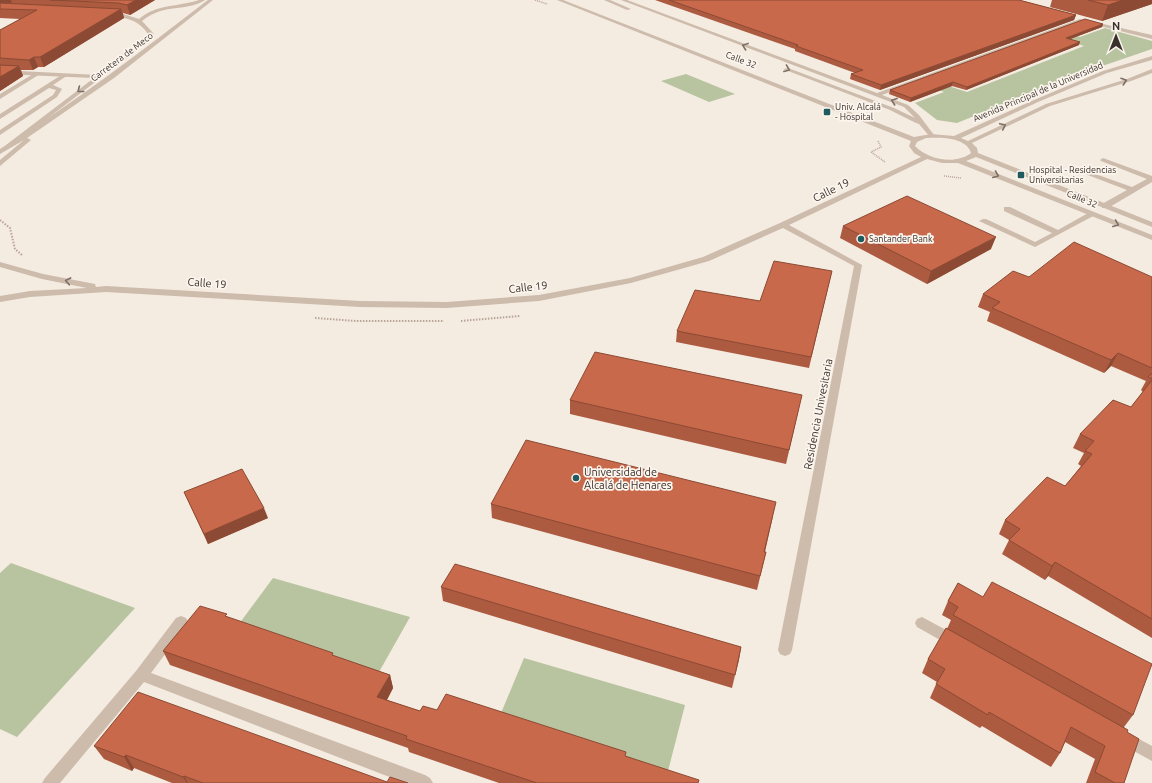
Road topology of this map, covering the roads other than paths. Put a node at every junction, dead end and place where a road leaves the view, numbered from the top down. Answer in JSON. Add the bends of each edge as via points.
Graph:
{"nodes":[{"id":1,"x":203,"y":0,"type":"edge"},
{"id":2,"x":211,"y":0,"type":"edge"},
{"id":3,"x":559,"y":0,"type":"edge"},
{"id":4,"x":606,"y":0,"type":"edge"},
{"id":5,"x":623,"y":0,"type":"edge"},
{"id":6,"x":155,"y":11,"type":"junction"},
{"id":7,"x":105,"y":14,"type":"edge"},
{"id":8,"x":121,"y":15,"type":"junction"},
{"id":9,"x":1075,"y":18,"type":"edge"},
{"id":10,"x":1082,"y":20,"type":"junction"},
{"id":11,"x":140,"y":21,"type":"junction"},
{"id":12,"x":696,"y":34,"type":"dead end"},
{"id":13,"x":1152,"y":37,"type":"edge"},
{"id":14,"x":1152,"y":58,"type":"edge"},
{"id":15,"x":777,"y":65,"type":"dead end"},
{"id":16,"x":1152,"y":71,"type":"edge"},
{"id":17,"x":0,"y":72,"type":"edge"},
{"id":18,"x":37,"y":74,"type":"junction"},
{"id":19,"x":65,"y":75,"type":"junction"},
{"id":20,"x":97,"y":76,"type":"junction"},
{"id":21,"x":48,"y":86,"type":"junction"},
{"id":22,"x":877,"y":95,"type":"junction"},
{"id":23,"x":0,"y":97,"type":"edge"},
{"id":24,"x":0,"y":117,"type":"edge"},
{"id":25,"x":923,"y":125,"type":"junction"},
{"id":26,"x":42,"y":126,"type":"junction"},
{"id":27,"x":0,"y":133,"type":"edge"},
{"id":28,"x":932,"y":136,"type":"junction"},
{"id":29,"x":955,"y":138,"type":"junction"},
{"id":30,"x":915,"y":140,"type":"junction"},
{"id":31,"x":968,"y":143,"type":"junction"},
{"id":32,"x":2,"y":150,"type":"edge"},
{"id":33,"x":975,"y":154,"type":"junction"},
{"id":34,"x":926,"y":157,"type":"junction"},
{"id":35,"x":1103,"y":160,"type":"dead end"},
{"id":36,"x":959,"y":161,"type":"junction"},
{"id":37,"x":0,"y":164,"type":"edge"},
{"id":38,"x":1082,"y":171,"type":"dead end"},
{"id":39,"x":1152,"y":179,"type":"edge"},
{"id":40,"x":1133,"y":190,"type":"junction"},
{"id":41,"x":1105,"y":206,"type":"junction"},
{"id":42,"x":1007,"y":209,"type":"dead end"},
{"id":43,"x":1093,"y":214,"type":"junction"},
{"id":44,"x":983,"y":221,"type":"dead end"},
{"id":45,"x":783,"y":225,"type":"junction"},
{"id":46,"x":1152,"y":225,"type":"edge"},
{"id":47,"x":1058,"y":233,"type":"junction"},
{"id":48,"x":1152,"y":238,"type":"edge"},
{"id":49,"x":0,"y":264,"type":"edge"},
{"id":50,"x":106,"y":288,"type":"junction"},
{"id":51,"x":0,"y":299,"type":"edge"},
{"id":52,"x":181,"y":622,"type":"dead end"},
{"id":53,"x":922,"y":623,"type":"dead end"},
{"id":54,"x":962,"y":646,"type":"edge"},
{"id":55,"x":785,"y":650,"type":"dead end"},
{"id":56,"x":141,"y":675,"type":"junction"},
{"id":57,"x":1111,"y":731,"type":"edge"},
{"id":58,"x":1152,"y":754,"type":"edge"},
{"id":59,"x":50,"y":783,"type":"edge"},
{"id":60,"x":425,"y":783,"type":"edge"}],
"edges":[{"from":1,"to":6,"type":"street"},
{"from":2,"to":26,"type":"street","name":"Carretera de Meco","via":[[112,77]]},
{"from":3,"to":30,"type":"street","name":"Calle 32"},
{"from":4,"to":12,"type":"street"},
{"from":22,"to":5,"type":"street","one_way":true},
{"from":6,"to":8,"type":"street"},
{"from":6,"to":11,"type":"street"},
{"from":7,"to":8,"type":"street"},
{"from":8,"to":11,"type":"street"},
{"from":9,"to":10,"type":"street"},
{"from":10,"to":13,"type":"street"},
{"from":10,"to":22,"type":"street"},
{"from":11,"to":20,"type":"street","via":[[151,34],[147,40]]},
{"from":14,"to":29,"type":"street","name":"Avenida Principal de la Universidad","via":[[1098,75]]},
{"from":15,"to":25,"type":"street","one_way":true,"via":[[892,109]]},
{"from":31,"to":16,"type":"street","name":"Avenida Principal de la Universidad","one_way":true,"via":[[1048,105]]},
{"from":17,"to":18,"type":"street"},
{"from":18,"to":19,"type":"street"},
{"from":18,"to":23,"type":"street"},
{"from":19,"to":20,"type":"street"},
{"from":19,"to":21,"type":"street"},
{"from":20,"to":32,"type":"street","one_way":true},
{"from":21,"to":24,"type":"street"},
{"from":21,"to":27,"type":"street","via":[[59,89],[55,96]]},
{"from":25,"to":22,"type":"street","one_way":true,"via":[[906,106]]},
{"from":25,"to":28,"type":"street"},
{"from":26,"to":32,"type":"street","name":"Carretera de Meco"},
{"from":26,"to":37,"type":"street","name":"Carretera de Meco"},
{"from":28,"to":29,"type":"street"},
{"from":28,"to":30,"type":"street"},
{"from":29,"to":31,"type":"street"},
{"from":30,"to":34,"type":"street","via":[[912,143],[914,150]]},
{"from":31,"to":33,"type":"street","via":[[973,147]]},
{"from":33,"to":36,"type":"street","via":[[972,158]]},
{"from":33,"to":41,"type":"street","name":"Calle 32"},
{"from":34,"to":36,"type":"street"},
{"from":34,"to":45,"type":"street","name":"Calle 19"},
{"from":35,"to":39,"type":"street"},
{"from":36,"to":43,"type":"street","name":"Calle 32","one_way":true},
{"from":38,"to":40,"type":"street"},
{"from":39,"to":40,"type":"street"},
{"from":40,"to":41,"type":"street"},
{"from":41,"to":46,"type":"street","name":"Calle 32"},
{"from":42,"to":47,"type":"street"},
{"from":43,"to":47,"type":"street"},
{"from":43,"to":48,"type":"street","name":"Calle 32","one_way":true},
{"from":44,"to":47,"type":"street","via":[[1035,246]]},
{"from":45,"to":50,"type":"street","name":"Calle 19","via":[[706,259],[631,280],[539,298],[447,305],[360,304]]},
{"from":45,"to":55,"type":"street","name":"Residencia Univesitaria","via":[[858,265]]},
{"from":50,"to":49,"type":"street","name":"Calle 19","one_way":true,"via":[[42,276]]},
{"from":50,"to":51,"type":"street","name":"Calle 19"},
{"from":52,"to":56,"type":"street"},
{"from":53,"to":54,"type":"street"},
{"from":56,"to":59,"type":"street"},
{"from":56,"to":60,"type":"street"},
{"from":57,"to":58,"type":"street"}]}
